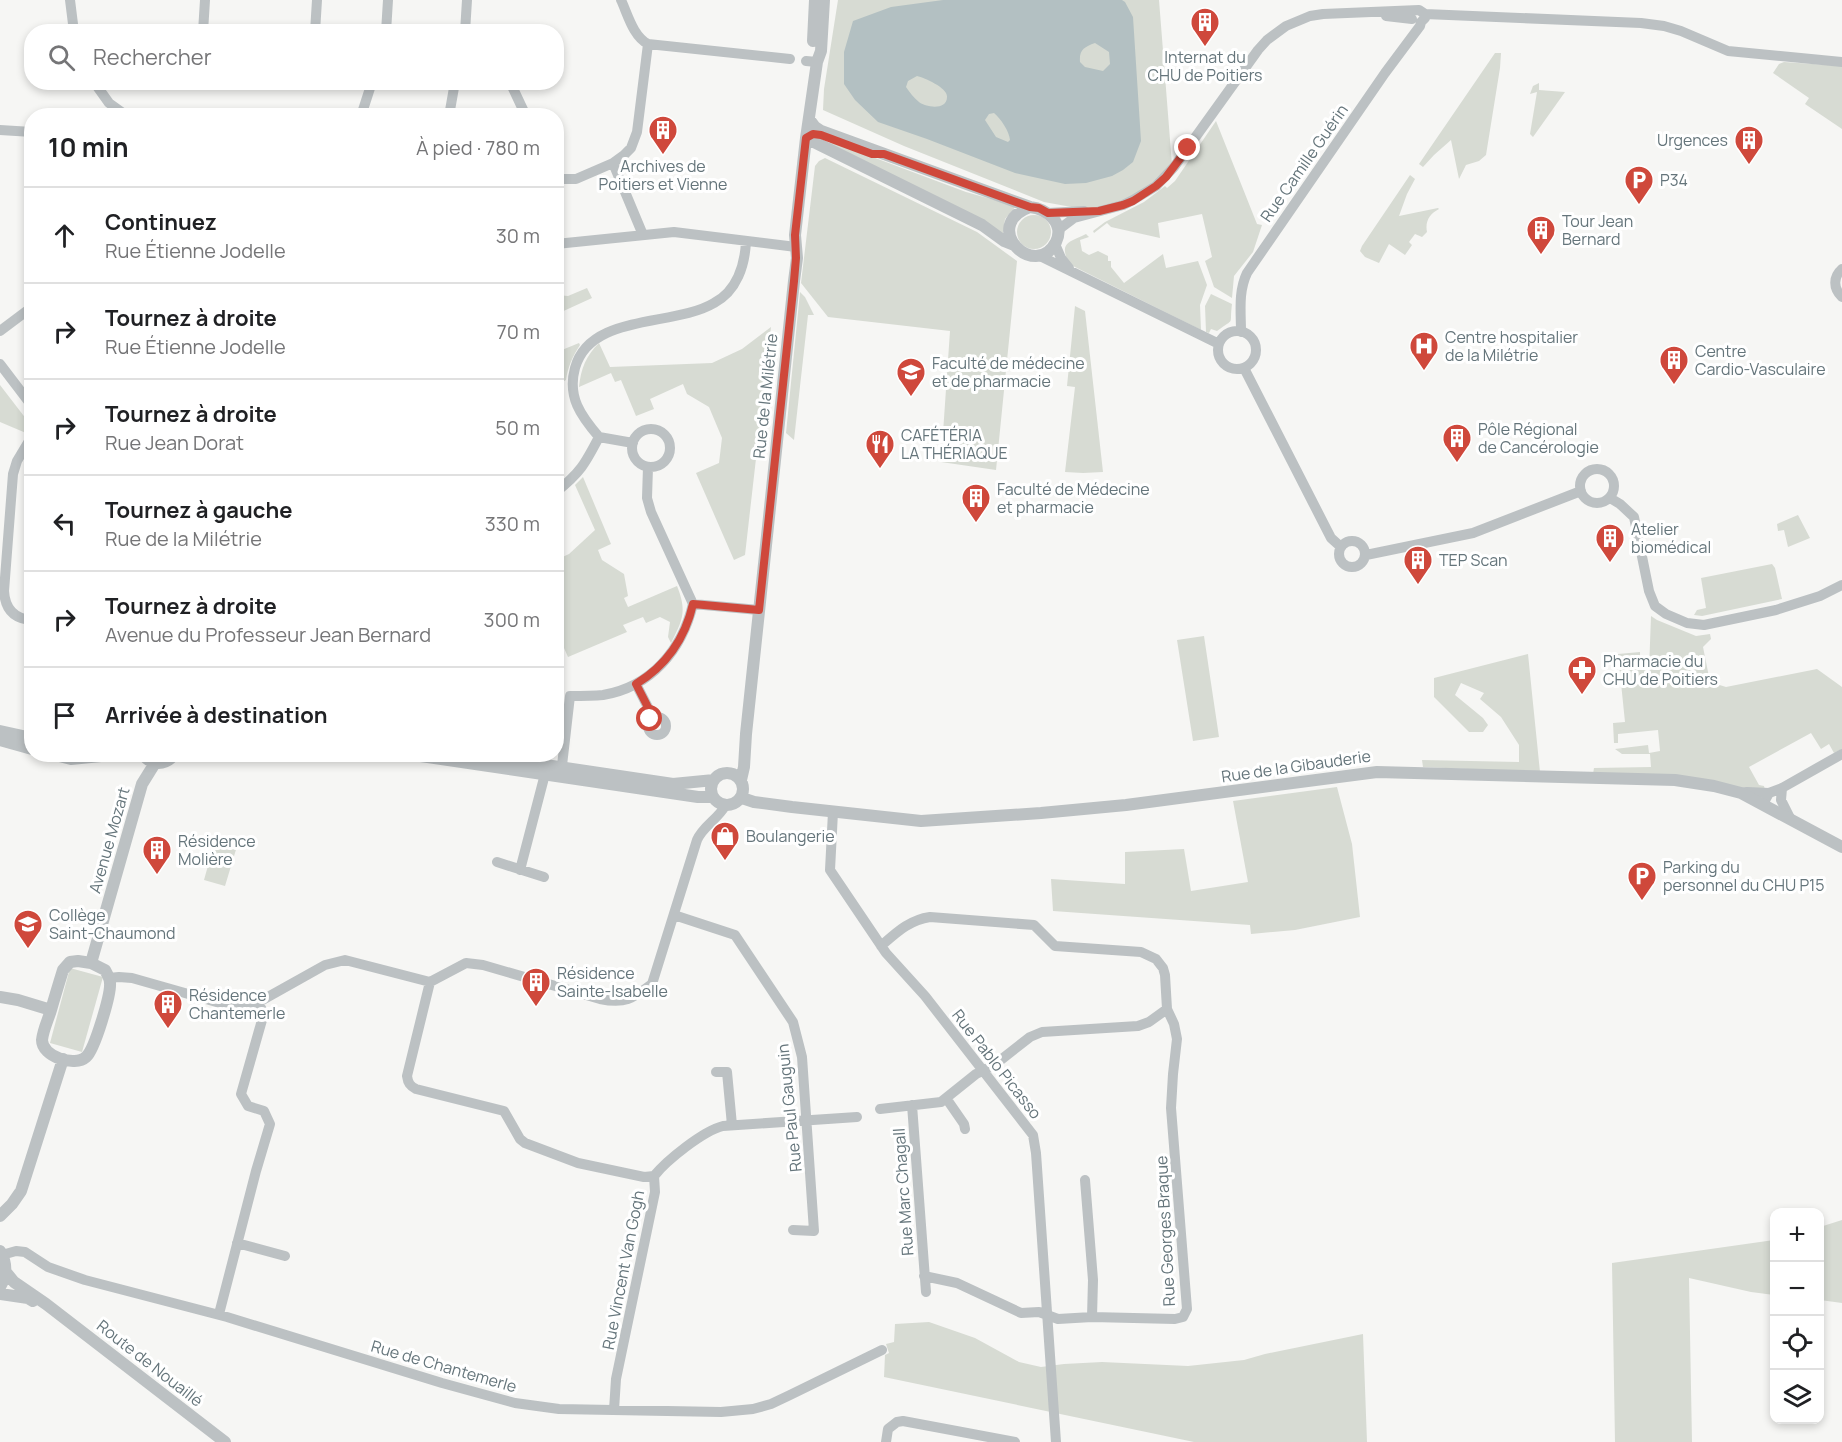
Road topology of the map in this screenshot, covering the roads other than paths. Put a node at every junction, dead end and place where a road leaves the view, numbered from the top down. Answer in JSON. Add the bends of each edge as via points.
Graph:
{"nodes":[{"id":1,"x":70,"y":0,"type":"edge"},
{"id":2,"x":205,"y":0,"type":"edge"},
{"id":3,"x":317,"y":0,"type":"edge"},
{"id":4,"x":388,"y":0,"type":"edge"},
{"id":5,"x":466,"y":0,"type":"edge"},
{"id":6,"x":621,"y":0,"type":"edge"},
{"id":7,"x":815,"y":0,"type":"edge"},
{"id":8,"x":826,"y":0,"type":"edge"},
{"id":9,"x":1418,"y":16,"type":"junction"},
{"id":10,"x":73,"y":24,"type":"edge"},
{"id":11,"x":204,"y":24,"type":"edge"},
{"id":12,"x":316,"y":24,"type":"edge"},
{"id":13,"x":386,"y":24,"type":"edge"},
{"id":14,"x":465,"y":24,"type":"edge"},
{"id":15,"x":648,"y":44,"type":"junction"},
{"id":16,"x":790,"y":59,"type":"dead end"},
{"id":17,"x":812,"y":62,"type":"junction"},
{"id":18,"x":1842,"y":62,"type":"edge"},
{"id":19,"x":99,"y":90,"type":"edge"},
{"id":20,"x":369,"y":90,"type":"edge"},
{"id":21,"x":454,"y":90,"type":"edge"},
{"id":22,"x":514,"y":90,"type":"edge"},
{"id":23,"x":115,"y":108,"type":"edge"},
{"id":24,"x":364,"y":108,"type":"edge"},
{"id":25,"x":450,"y":108,"type":"edge"},
{"id":26,"x":522,"y":108,"type":"edge"},
{"id":27,"x":809,"y":119,"type":"junction"},
{"id":28,"x":0,"y":130,"type":"edge"},
{"id":29,"x":24,"y":132,"type":"edge"},
{"id":30,"x":806,"y":138,"type":"junction"},
{"id":31,"x":884,"y":154,"type":"junction"},
{"id":32,"x":613,"y":163,"type":"junction"},
{"id":33,"x":564,"y":179,"type":"edge"},
{"id":34,"x":1030,"y":207,"type":"junction"},
{"id":35,"x":1099,"y":211,"type":"junction"},
{"id":36,"x":1048,"y":213,"type":"junction"},
{"id":37,"x":1058,"y":230,"type":"junction"},
{"id":38,"x":643,"y":235,"type":"junction"},
{"id":39,"x":746,"y":241,"type":"junction"},
{"id":40,"x":564,"y":243,"type":"edge"},
{"id":41,"x":1055,"y":244,"type":"junction"},
{"id":42,"x":1014,"y":245,"type":"junction"},
{"id":43,"x":796,"y":246,"type":"junction"},
{"id":44,"x":1038,"y":255,"type":"junction"},
{"id":45,"x":1842,"y":268,"type":"edge"},
{"id":46,"x":1071,"y":271,"type":"junction"},
{"id":47,"x":1842,"y":297,"type":"edge"},
{"id":48,"x":24,"y":314,"type":"edge"},
{"id":49,"x":0,"y":332,"type":"edge"},
{"id":50,"x":1241,"y":332,"type":"junction"},
{"id":51,"x":1219,"y":344,"type":"junction"},
{"id":52,"x":0,"y":364,"type":"edge"},
{"id":53,"x":1244,"y":368,"type":"junction"},
{"id":54,"x":24,"y":396,"type":"edge"},
{"id":55,"x":599,"y":437,"type":"junction"},
{"id":56,"x":633,"y":443,"type":"junction"},
{"id":57,"x":24,"y":450,"type":"edge"},
{"id":58,"x":648,"y":466,"type":"junction"},
{"id":59,"x":564,"y":485,"type":"edge"},
{"id":60,"x":1581,"y":491,"type":"junction"},
{"id":61,"x":1610,"y":498,"type":"junction"},
{"id":62,"x":5,"y":501,"type":"edge"},
{"id":63,"x":1341,"y":547,"type":"junction"},
{"id":64,"x":1366,"y":555,"type":"junction"},
{"id":65,"x":1842,"y":585,"type":"edge"},
{"id":66,"x":693,"y":604,"type":"junction"},
{"id":67,"x":759,"y":610,"type":"junction"},
{"id":68,"x":24,"y":618,"type":"edge"},
{"id":69,"x":636,"y":684,"type":"junction"},
{"id":70,"x":564,"y":695,"type":"edge"},
{"id":71,"x":570,"y":696,"type":"junction"},
{"id":72,"x":653,"y":717,"type":"dead end"},
{"id":73,"x":0,"y":731,"type":"edge"},
{"id":74,"x":746,"y":734,"type":"junction"},
{"id":75,"x":24,"y":736,"type":"edge"},
{"id":76,"x":0,"y":740,"type":"edge"},
{"id":77,"x":24,"y":747,"type":"edge"},
{"id":78,"x":564,"y":747,"type":"edge"},
{"id":79,"x":1842,"y":754,"type":"edge"},
{"id":80,"x":144,"y":762,"type":"edge"},
{"id":81,"x":462,"y":762,"type":"edge"},
{"id":82,"x":512,"y":762,"type":"edge"},
{"id":83,"x":562,"y":762,"type":"edge"},
{"id":84,"x":561,"y":772,"type":"junction"},
{"id":85,"x":729,"y":773,"type":"junction"},
{"id":86,"x":545,"y":774,"type":"junction"},
{"id":87,"x":714,"y":780,"type":"junction"},
{"id":88,"x":741,"y":780,"type":"junction"},
{"id":89,"x":1782,"y":788,"type":"junction"},
{"id":90,"x":713,"y":797,"type":"junction"},
{"id":91,"x":742,"y":798,"type":"junction"},
{"id":92,"x":1767,"y":801,"type":"junction"},
{"id":93,"x":725,"y":806,"type":"junction"},
{"id":94,"x":833,"y":812,"type":"junction"},
{"id":95,"x":1791,"y":820,"type":"junction"},
{"id":96,"x":1842,"y":847,"type":"edge"},
{"id":97,"x":497,"y":862,"type":"dead end"},
{"id":98,"x":519,"y":870,"type":"junction"},
{"id":99,"x":544,"y":877,"type":"dead end"},
{"id":100,"x":674,"y":915,"type":"junction"},
{"id":101,"x":880,"y":946,"type":"junction"},
{"id":102,"x":91,"y":963,"type":"junction"},
{"id":103,"x":109,"y":978,"type":"junction"},
{"id":104,"x":430,"y":982,"type":"junction"},
{"id":105,"x":0,"y":997,"type":"edge"},
{"id":106,"x":258,"y":1003,"type":"junction"},
{"id":107,"x":1167,"y":1009,"type":"junction"},
{"id":108,"x":51,"y":1010,"type":"junction"},
{"id":109,"x":63,"y":1059,"type":"junction"},
{"id":110,"x":984,"y":1070,"type":"junction"},
{"id":111,"x":716,"y":1072,"type":"dead end"},
{"id":112,"x":946,"y":1098,"type":"junction"},
{"id":113,"x":912,"y":1105,"type":"junction"},
{"id":114,"x":880,"y":1108,"type":"dead end"},
{"id":115,"x":857,"y":1117,"type":"dead end"},
{"id":116,"x":807,"y":1120,"type":"junction"},
{"id":117,"x":732,"y":1125,"type":"junction"},
{"id":118,"x":965,"y":1129,"type":"dead end"},
{"id":119,"x":654,"y":1176,"type":"junction"},
{"id":120,"x":1085,"y":1180,"type":"dead end"},
{"id":121,"x":1,"y":1216,"type":"edge"},
{"id":122,"x":793,"y":1230,"type":"dead end"},
{"id":123,"x":237,"y":1243,"type":"junction"},
{"id":124,"x":1,"y":1253,"type":"edge"},
{"id":125,"x":285,"y":1257,"type":"dead end"},
{"id":126,"x":5,"y":1271,"type":"junction"},
{"id":127,"x":924,"y":1276,"type":"junction"},
{"id":128,"x":0,"y":1287,"type":"edge"},
{"id":129,"x":926,"y":1292,"type":"dead end"},
{"id":130,"x":0,"y":1294,"type":"edge"},
{"id":131,"x":53,"y":1310,"type":"junction"},
{"id":132,"x":219,"y":1314,"type":"junction"},
{"id":133,"x":1047,"y":1314,"type":"junction"},
{"id":134,"x":1092,"y":1317,"type":"junction"},
{"id":135,"x":882,"y":1350,"type":"dead end"},
{"id":136,"x":614,"y":1410,"type":"junction"},
{"id":137,"x":225,"y":1442,"type":"edge"},
{"id":138,"x":886,"y":1442,"type":"edge"},
{"id":139,"x":1014,"y":1442,"type":"edge"},
{"id":140,"x":1056,"y":1442,"type":"edge"}],
"edges":[{"from":1,"to":10,"type":"street"},
{"from":2,"to":11,"type":"street"},
{"from":3,"to":12,"type":"street"},
{"from":4,"to":13,"type":"street"},
{"from":5,"to":14,"type":"street"},
{"from":6,"to":15,"type":"street","via":[[636,34]]},
{"from":7,"to":17,"type":"street","name":"Rue de la Milétrie"},
{"from":8,"to":17,"type":"street","name":"Rue de la Milétrie","via":[[821,51]]},
{"from":9,"to":18,"type":"street","via":[[1654,24],[1681,30],[1728,51]]},
{"from":9,"to":35,"type":"street","via":[[1393,10],[1336,13],[1310,16],[1286,26],[1251,58],[1166,177],[1133,201]]},
{"from":9,"to":50,"type":"street","name":"Rue Camille Guérin","via":[[1420,26],[1247,273],[1240,297]]},
{"from":15,"to":16,"type":"street"},
{"from":15,"to":32,"type":"street","via":[[635,140]]},
{"from":17,"to":27,"type":"street","name":"Rue de la Milétrie"},
{"from":19,"to":23,"type":"street"},
{"from":20,"to":24,"type":"street"},
{"from":21,"to":25,"type":"street"},
{"from":22,"to":26,"type":"street"},
{"from":27,"to":30,"type":"street","name":"Rue de la Milétrie"},
{"from":27,"to":31,"type":"street","via":[[821,131]]},
{"from":28,"to":29,"type":"street"},
{"from":30,"to":31,"type":"street","via":[[821,135],[872,154]]},
{"from":30,"to":42,"type":"street","via":[[982,225]]},
{"from":30,"to":43,"type":"street","name":"Rue de la Milétrie"},
{"from":31,"to":34,"type":"street"},
{"from":32,"to":33,"type":"street","via":[[576,179]]},
{"from":32,"to":38,"type":"street"},
{"from":34,"to":36,"type":"street"},
{"from":34,"to":42,"type":"street","via":[[1016,214],[1011,222]]},
{"from":35,"to":36,"type":"street"},
{"from":35,"to":37,"type":"street","via":[[1074,218]]},
{"from":36,"to":37,"type":"street"},
{"from":37,"to":41,"type":"street"},
{"from":38,"to":39,"type":"street","via":[[674,232]]},
{"from":38,"to":40,"type":"street"},
{"from":39,"to":43,"type":"street"},
{"from":39,"to":55,"type":"street","via":[[738,277],[716,303],[610,331],[585,348],[576,363],[572,393],[578,410]]},
{"from":41,"to":44,"type":"street"},
{"from":41,"to":46,"type":"street"},
{"from":42,"to":44,"type":"street","via":[[1026,255]]},
{"from":43,"to":67,"type":"street","name":"Rue de la Milétrie"},
{"from":44,"to":46,"type":"street"},
{"from":45,"to":47,"type":"street","via":[[1834,282]]},
{"from":46,"to":51,"type":"street"},
{"from":48,"to":49,"type":"street"},
{"from":50,"to":51,"type":"street","via":[[1230,333]]},
{"from":50,"to":53,"type":"street","via":[[1256,347],[1254,359]]},
{"from":51,"to":53,"type":"street","via":[[1223,364],[1233,369]]},
{"from":52,"to":54,"type":"street"},
{"from":53,"to":63,"type":"street","via":[[1331,538]]},
{"from":55,"to":56,"type":"street"},
{"from":55,"to":59,"type":"street","via":[[586,463]]},
{"from":56,"to":58,"type":"street","via":[[635,458]]},
{"from":56,"to":58,"type":"street","via":[[640,433],[651,429],[667,438],[669,456],[660,465]]},
{"from":57,"to":62,"type":"street"},
{"from":58,"to":66,"type":"street","via":[[647,498],[651,512]]},
{"from":60,"to":61,"type":"street","via":[[1586,500],[1595,503]]},
{"from":60,"to":61,"type":"street","via":[[1585,474],[1599,469],[1612,478]]},
{"from":60,"to":64,"type":"street","via":[[1473,532]]},
{"from":61,"to":65,"type":"street","via":[[1634,517],[1655,606],[1687,623],[1704,625],[1776,610]]},
{"from":62,"to":68,"type":"street","via":[[6,605],[10,612]]},
{"from":63,"to":64,"type":"street","via":[[1349,541],[1357,542]]},
{"from":63,"to":64,"type":"street","via":[[1340,559],[1348,567],[1360,566]]},
{"from":66,"to":67,"type":"street"},
{"from":66,"to":69,"type":"street","via":[[684,633],[671,654]]},
{"from":67,"to":74,"type":"street","name":"Rue de la Milétrie"},
{"from":69,"to":71,"type":"street","via":[[600,695]]},
{"from":69,"to":72,"type":"street"},
{"from":70,"to":71,"type":"street"},
{"from":71,"to":78,"type":"street"},
{"from":73,"to":75,"type":"street"},
{"from":74,"to":85,"type":"street","name":"Rue de la Milétrie"},
{"from":74,"to":88,"type":"street","name":"Rue de la Milétrie"},
{"from":76,"to":77,"type":"street"},
{"from":79,"to":89,"type":"street"},
{"from":80,"to":102,"type":"street","name":"Avenue Mozart","via":[[142,784]]},
{"from":81,"to":86,"type":"street"},
{"from":82,"to":84,"type":"street"},
{"from":83,"to":84,"type":"street"},
{"from":84,"to":86,"type":"street"},
{"from":84,"to":87,"type":"street","via":[[673,784]]},
{"from":84,"to":90,"type":"street"},
{"from":85,"to":87,"type":"street"},
{"from":85,"to":88,"type":"street"},
{"from":86,"to":98,"type":"street"},
{"from":87,"to":90,"type":"street"},
{"from":88,"to":91,"type":"street"},
{"from":89,"to":92,"type":"street"},
{"from":89,"to":95,"type":"street","via":[[1781,800]]},
{"from":90,"to":93,"type":"street"},
{"from":91,"to":93,"type":"street"},
{"from":91,"to":94,"type":"street","name":"Rue de la Gibauderie"},
{"from":92,"to":94,"type":"street","name":"Rue de la Gibauderie","via":[[1675,780],[1394,771],[1041,813],[921,821]]},
{"from":92,"to":95,"type":"street","name":"Rue de la Gibauderie"},
{"from":93,"to":100,"type":"street","via":[[699,835]]},
{"from":94,"to":101,"type":"street","name":"Rue Pablo Picasso","via":[[830,870]]},
{"from":95,"to":96,"type":"street","name":"Rue de la Gibauderie"},
{"from":97,"to":98,"type":"street"},
{"from":98,"to":99,"type":"street"},
{"from":100,"to":104,"type":"street","via":[[652,984],[626,1000],[600,999],[466,963]]},
{"from":100,"to":116,"type":"street","name":"Rue Paul Gauguin","via":[[735,935],[789,1014],[802,1057]]},
{"from":101,"to":107,"type":"street","via":[[908,924],[930,917],[1034,925],[1055,946],[1141,952],[1156,959],[1165,975]]},
{"from":101,"to":110,"type":"street","name":"Rue Pablo Picasso"},
{"from":102,"to":103,"type":"street","via":[[105,970]]},
{"from":102,"to":108,"type":"street","via":[[67,964]]},
{"from":103,"to":106,"type":"street","via":[[132,978],[241,1009]]},
{"from":103,"to":109,"type":"street","via":[[108,999],[93,1046],[80,1061]]},
{"from":104,"to":106,"type":"street","via":[[345,960],[326,965]]},
{"from":104,"to":119,"type":"street","via":[[407,1076],[411,1086],[504,1111],[525,1143],[564,1159]]},
{"from":105,"to":108,"type":"street"},
{"from":106,"to":123,"type":"street","via":[[264,1013],[241,1094],[248,1106],[264,1111],[270,1124]]},
{"from":107,"to":110,"type":"street","name":"Rue Marc Chagall","via":[[1138,1026],[1042,1032]]},
{"from":107,"to":134,"type":"street","name":"Rue Georges Braque","via":[[1177,1039],[1171,1108],[1187,1309],[1183,1317],[1175,1319]]},
{"from":108,"to":109,"type":"street","via":[[42,1043],[46,1051]]},
{"from":109,"to":121,"type":"street","via":[[21,1191]]},
{"from":110,"to":112,"type":"street","name":"Rue Marc Chagall"},
{"from":110,"to":133,"type":"street","name":"Rue Pablo Picasso","via":[[1027,1126],[1036,1145]]},
{"from":111,"to":117,"type":"street","via":[[727,1072]]},
{"from":112,"to":113,"type":"street","name":"Rue Marc Chagall"},
{"from":112,"to":118,"type":"street"},
{"from":113,"to":114,"type":"street","name":"Rue Marc Chagall"},
{"from":113,"to":127,"type":"street","name":"Rue Marc Chagall"},
{"from":115,"to":116,"type":"street","name":"Rue Vincent Van Gogh"},
{"from":116,"to":117,"type":"street","name":"Rue Vincent Van Gogh"},
{"from":116,"to":122,"type":"street","name":"Rue Paul Gauguin","via":[[814,1231]]},
{"from":117,"to":119,"type":"street","name":"Rue Vincent Van Gogh","via":[[707,1132]]},
{"from":119,"to":136,"type":"street","name":"Rue Vincent Van Gogh","via":[[656,1192],[616,1379]]},
{"from":120,"to":134,"type":"street"},
{"from":123,"to":125,"type":"street"},
{"from":123,"to":132,"type":"street"},
{"from":124,"to":126,"type":"street"},
{"from":124,"to":132,"type":"street","name":"Rue de Chantemerle","via":[[25,1252],[66,1274]]},
{"from":126,"to":128,"type":"street"},
{"from":126,"to":131,"type":"street","name":"Route de Nouaillé"},
{"from":127,"to":129,"type":"street","name":"Rue Marc Chagall"},
{"from":127,"to":133,"type":"street","name":"Rue Marc Chagall","via":[[957,1283],[1021,1313]]},
{"from":130,"to":131,"type":"street","name":"Route de Nouaillé","via":[[28,1298]]},
{"from":131,"to":137,"type":"street","name":"Route de Nouaillé"},
{"from":132,"to":136,"type":"street","name":"Rue de Chantemerle","via":[[515,1403]]},
{"from":133,"to":134,"type":"street","name":"Rue Georges Braque","via":[[1058,1319]]},
{"from":133,"to":140,"type":"street","name":"Rue Pablo Picasso"},
{"from":135,"to":136,"type":"street","name":"Rue de Chantemerle","via":[[753,1409]]},
{"from":138,"to":139,"type":"street","via":[[888,1429],[903,1421]]}]}
